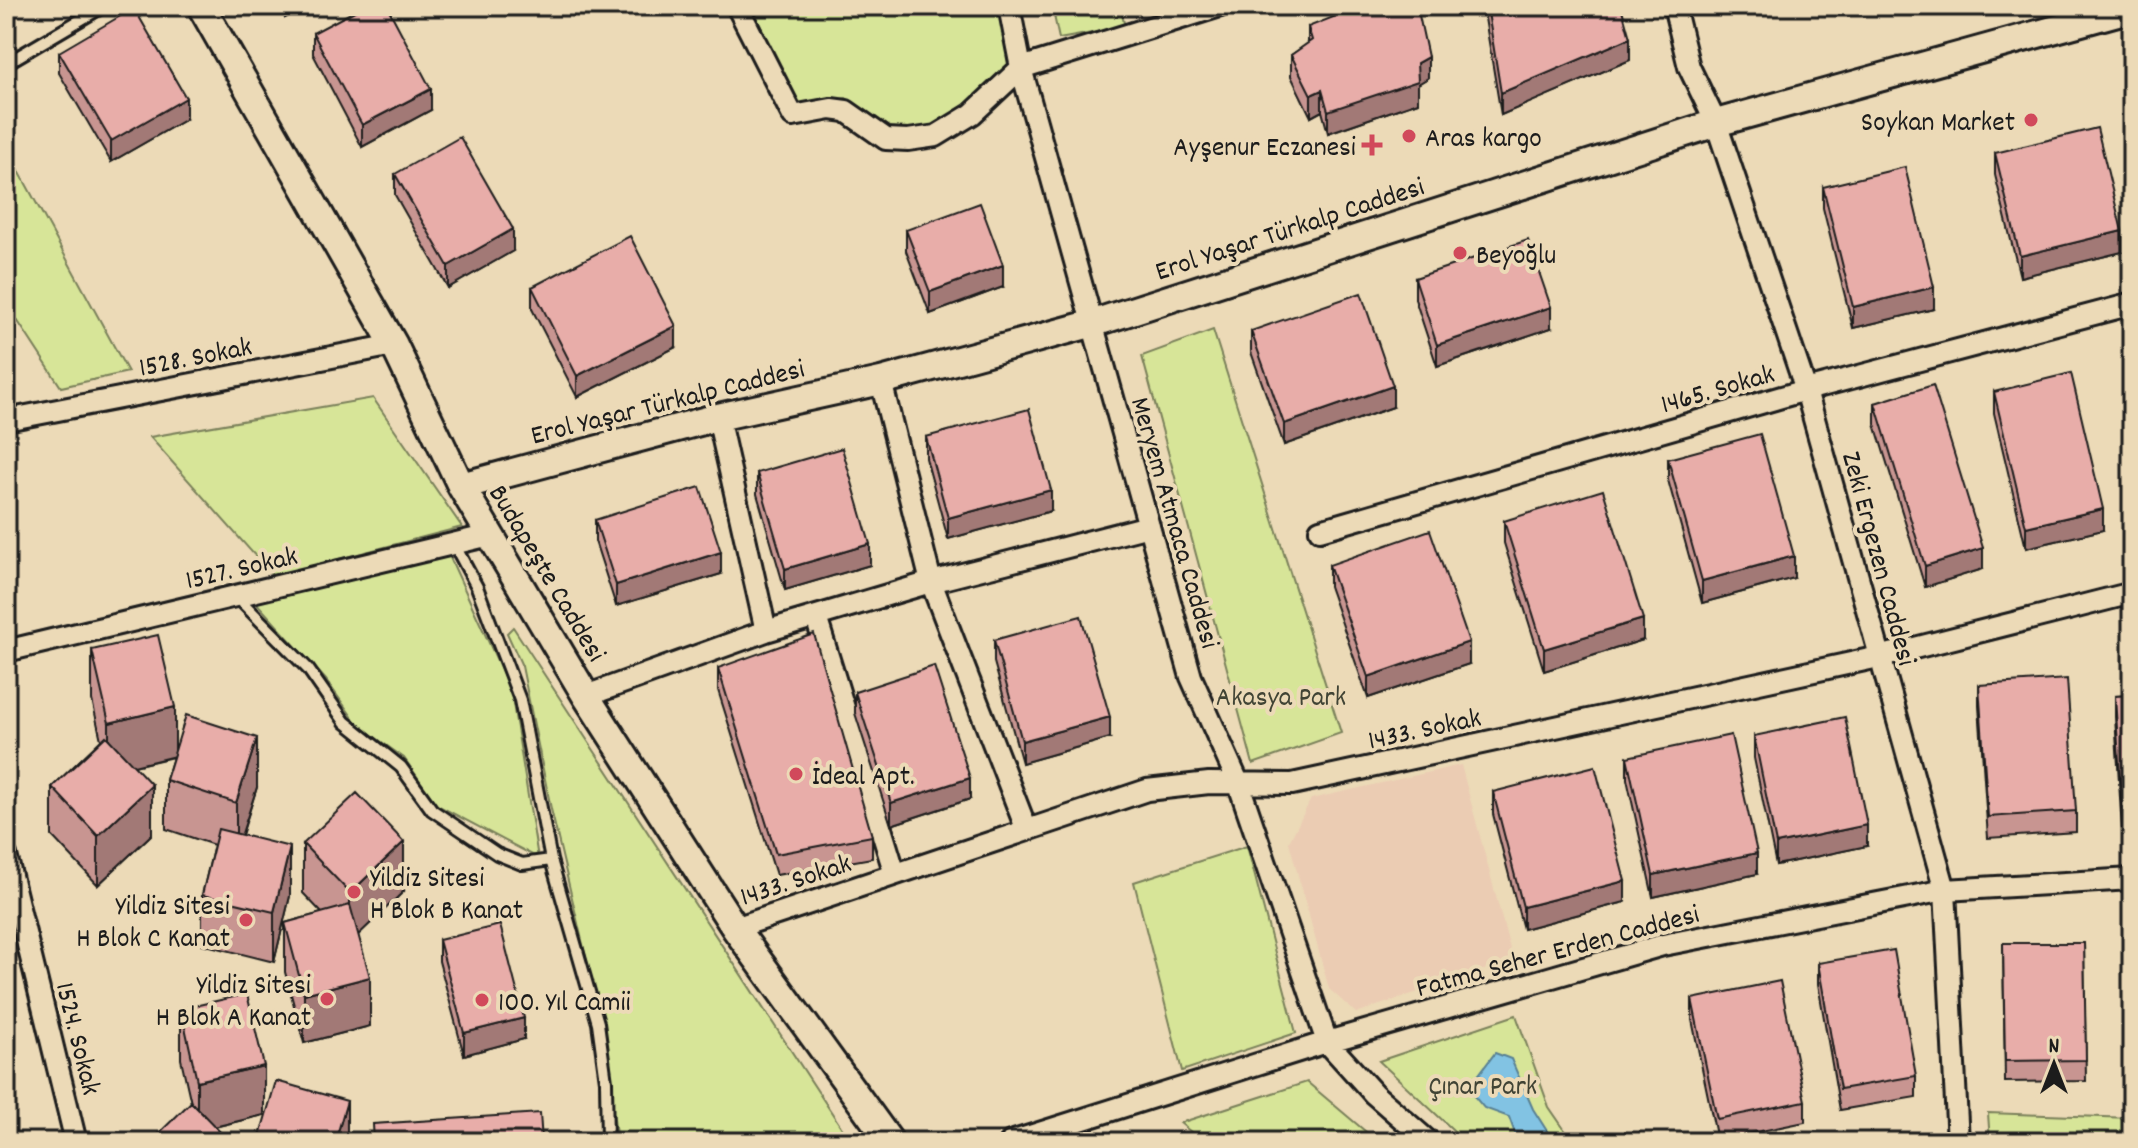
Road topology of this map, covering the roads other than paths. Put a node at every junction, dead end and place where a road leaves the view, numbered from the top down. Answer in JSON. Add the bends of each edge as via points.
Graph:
{"nodes":[{"id":1,"x":104,"y":6,"type":"edge"},
{"id":2,"x":201,"y":6,"type":"edge"},
{"id":3,"x":737,"y":6,"type":"edge"},
{"id":4,"x":1009,"y":6,"type":"edge"},
{"id":5,"x":1220,"y":6,"type":"edge"},
{"id":6,"x":1674,"y":6,"type":"edge"},
{"id":7,"x":2132,"y":8,"type":"edge"},
{"id":8,"x":7,"y":63,"type":"edge"},
{"id":9,"x":1021,"y":68,"type":"junction"},
{"id":10,"x":1716,"y":123,"type":"junction"},
{"id":11,"x":2132,"y":304,"type":"edge"},
{"id":12,"x":1094,"y":323,"type":"junction"},
{"id":13,"x":394,"y":345,"type":"junction"},
{"id":14,"x":881,"y":381,"type":"junction"},
{"id":15,"x":1806,"y":390,"type":"junction"},
{"id":16,"x":718,"y":417,"type":"junction"},
{"id":17,"x":6,"y":420,"type":"edge"},
{"id":18,"x":461,"y":486,"type":"junction"},
{"id":19,"x":1149,"y":526,"type":"junction"},
{"id":20,"x":1320,"y":530,"type":"dead end"},
{"id":21,"x":490,"y":535,"type":"junction"},
{"id":22,"x":454,"y":544,"type":"junction"},
{"id":23,"x":931,"y":582,"type":"junction"},
{"id":24,"x":2132,"y":593,"type":"edge"},
{"id":25,"x":236,"y":596,"type":"junction"},
{"id":26,"x":816,"y":617,"type":"junction"},
{"id":27,"x":766,"y":631,"type":"junction"},
{"id":28,"x":6,"y":651,"type":"edge"},
{"id":29,"x":1879,"y":657,"type":"junction"},
{"id":30,"x":586,"y":696,"type":"junction"},
{"id":31,"x":1238,"y":782,"type":"junction"},
{"id":32,"x":1026,"y":828,"type":"junction"},
{"id":33,"x":6,"y":855,"type":"edge"},
{"id":34,"x":551,"y":860,"type":"junction"},
{"id":35,"x":895,"y":874,"type":"junction"},
{"id":36,"x":2132,"y":879,"type":"edge"},
{"id":37,"x":1945,"y":890,"type":"junction"},
{"id":38,"x":735,"y":928,"type":"junction"},
{"id":39,"x":1327,"y":1042,"type":"junction"},
{"id":40,"x":76,"y":1142,"type":"edge"},
{"id":41,"x":607,"y":1142,"type":"edge"},
{"id":42,"x":890,"y":1142,"type":"edge"},
{"id":43,"x":1011,"y":1142,"type":"edge"},
{"id":44,"x":1429,"y":1142,"type":"edge"},
{"id":45,"x":1958,"y":1142,"type":"edge"}],
"edges":[{"from":1,"to":8,"type":"lane"},
{"from":2,"to":13,"type":"street","name":"Budapeşte Caddesi"},
{"from":3,"to":9,"type":"street","via":[[793,116],[846,111],[886,139],[936,136],[972,114]]},
{"from":4,"to":9,"type":"street","name":"Meryem Atmaca Caddesi"},
{"from":5,"to":9,"type":"street"},
{"from":6,"to":10,"type":"street","name":"Zeki Ergezen Caddesi","via":[[1689,67]]},
{"from":7,"to":10,"type":"street","name":"Erol Yaşar Türkalp Caddesi"},
{"from":9,"to":12,"type":"street","name":"Meryem Atmaca Caddesi"},
{"from":10,"to":12,"type":"street","name":"Erol Yaşar Türkalp Caddesi"},
{"from":10,"to":15,"type":"street","name":"Zeki Ergezen Caddesi"},
{"from":11,"to":15,"type":"street","name":"1465. Sokak"},
{"from":12,"to":14,"type":"street","name":"Erol Yaşar Türkalp Caddesi"},
{"from":12,"to":19,"type":"street","name":"Meryem Atmaca Caddesi"},
{"from":13,"to":17,"type":"street","name":"1528. Sokak"},
{"from":13,"to":18,"type":"street","name":"Budapeşte Caddesi"},
{"from":14,"to":16,"type":"street","name":"Erol Yaşar Türkalp Caddesi"},
{"from":14,"to":23,"type":"street"},
{"from":15,"to":20,"type":"street","name":"1465. Sokak"},
{"from":15,"to":29,"type":"street","name":"Zeki Ergezen Caddesi"},
{"from":16,"to":18,"type":"street","name":"Erol Yaşar Türkalp Caddesi"},
{"from":16,"to":27,"type":"street"},
{"from":18,"to":21,"type":"street","name":"Budapeşte Caddesi"},
{"from":19,"to":23,"type":"street"},
{"from":19,"to":31,"type":"street","name":"Meryem Atmaca Caddesi","via":[[1191,677]]},
{"from":21,"to":22,"type":"street","name":"1527. Sokak"},
{"from":21,"to":30,"type":"street","name":"Budapeşte Caddesi"},
{"from":22,"to":25,"type":"street","name":"1527. Sokak"},
{"from":22,"to":34,"type":"lane","via":[[477,587],[520,700]]},
{"from":23,"to":26,"type":"street"},
{"from":23,"to":32,"type":"street"},
{"from":24,"to":29,"type":"street","name":"1433. Sokak"},
{"from":25,"to":28,"type":"street","name":"1527. Sokak"},
{"from":25,"to":34,"type":"lane","via":[[308,669],[345,722],[401,767],[432,810],[497,854],[522,864]]},
{"from":26,"to":27,"type":"street"},
{"from":26,"to":35,"type":"street"},
{"from":27,"to":30,"type":"street"},
{"from":29,"to":31,"type":"street","name":"1433. Sokak","via":[[1292,784]]},
{"from":29,"to":37,"type":"street","name":"Zeki Ergezen Caddesi"},
{"from":30,"to":38,"type":"street","name":"Budapeşte Caddesi"},
{"from":31,"to":32,"type":"street","name":"1433. Sokak","via":[[1147,790]]},
{"from":31,"to":39,"type":"street","name":"Meryem Atmaca Caddesi"},
{"from":32,"to":35,"type":"street","name":"1433. Sokak"},
{"from":33,"to":40,"type":"street","name":"1524. Sokak"},
{"from":34,"to":41,"type":"lane","via":[[598,1023]]},
{"from":35,"to":38,"type":"street","name":"1433. Sokak"},
{"from":36,"to":37,"type":"street","name":"Fatma Seher Erden Caddesi"},
{"from":37,"to":39,"type":"street","name":"Fatma Seher Erden Caddesi","via":[[1663,945]]},
{"from":37,"to":45,"type":"street","name":"Zeki Ergezen Caddesi"},
{"from":38,"to":42,"type":"street","name":"Budapeşte Caddesi"},
{"from":39,"to":43,"type":"street","name":"Fatma Seher Erden Caddesi"},
{"from":39,"to":44,"type":"street","name":"Meryem Atmaca Caddesi","via":[[1374,1094]]}]}
